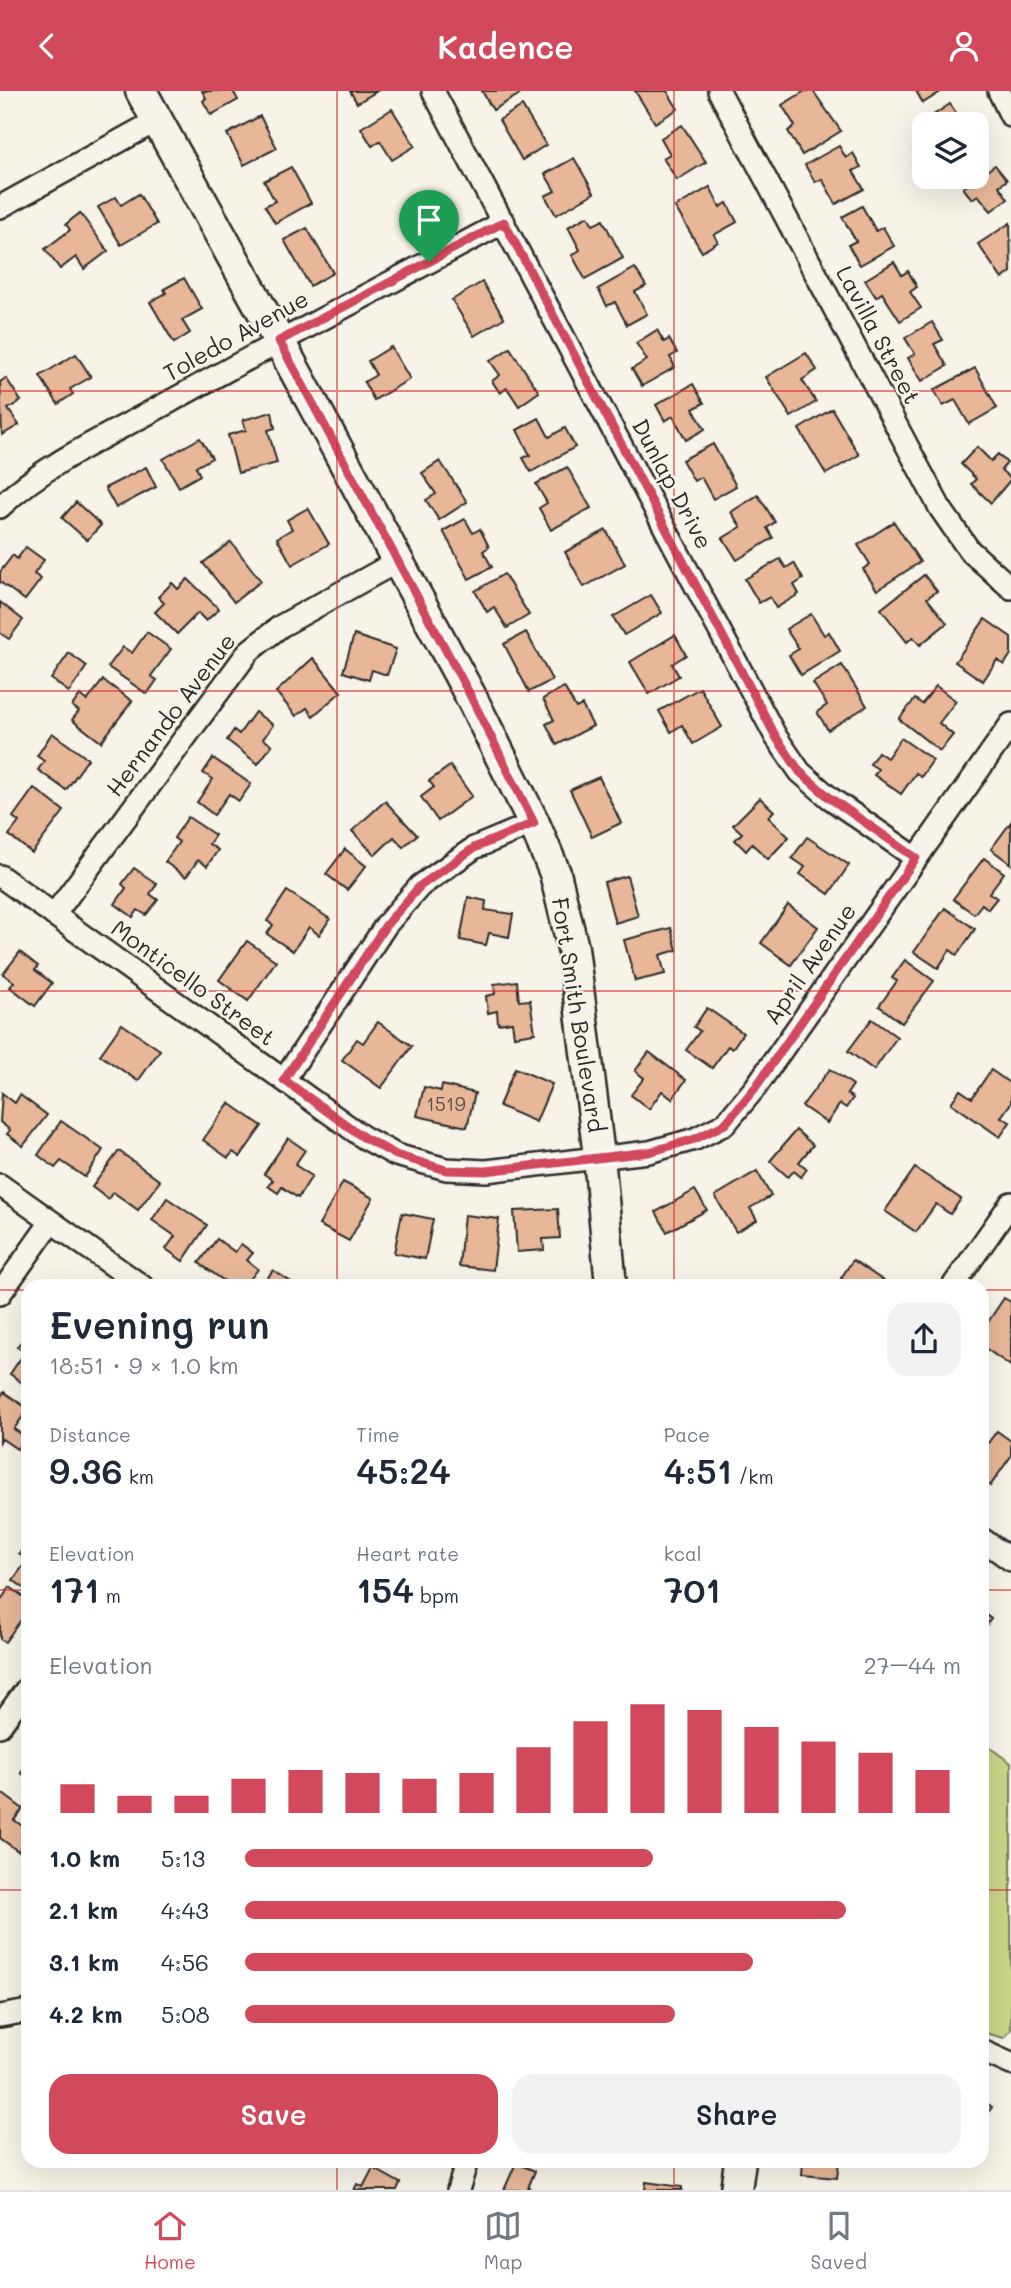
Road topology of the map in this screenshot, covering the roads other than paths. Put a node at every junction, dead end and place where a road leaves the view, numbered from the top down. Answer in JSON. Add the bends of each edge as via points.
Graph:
{"nodes":[{"id":1,"x":141,"y":91,"type":"edge"},
{"id":2,"x":433,"y":91,"type":"edge"},
{"id":3,"x":719,"y":91,"type":"edge"},
{"id":4,"x":999,"y":91,"type":"edge"},
{"id":5,"x":1011,"y":116,"type":"edge"},
{"id":6,"x":156,"y":121,"type":"junction"},
{"id":7,"x":0,"y":207,"type":"edge"},
{"id":8,"x":504,"y":222,"type":"junction"},
{"id":9,"x":279,"y":341,"type":"junction"},
{"id":10,"x":0,"y":507,"type":"edge"},
{"id":11,"x":398,"y":561,"type":"junction"},
{"id":12,"x":1011,"y":588,"type":"edge"},
{"id":13,"x":1011,"y":724,"type":"edge"},
{"id":14,"x":534,"y":823,"type":"junction"},
{"id":15,"x":916,"y":858,"type":"junction"},
{"id":16,"x":0,"y":876,"type":"edge"},
{"id":17,"x":54,"y":915,"type":"junction"},
{"id":18,"x":284,"y":1080,"type":"junction"},
{"id":19,"x":599,"y":1156,"type":"junction"},
{"id":20,"x":0,"y":1185,"type":"edge"},
{"id":21,"x":1011,"y":1203,"type":"edge"},
{"id":22,"x":51,"y":1222,"type":"junction"},
{"id":23,"x":132,"y":1279,"type":"edge"},
{"id":24,"x":610,"y":1279,"type":"edge"},
{"id":25,"x":958,"y":1279,"type":"edge"},
{"id":26,"x":0,"y":1294,"type":"edge"},
{"id":27,"x":989,"y":1544,"type":"edge"},
{"id":28,"x":1011,"y":1560,"type":"edge"},
{"id":29,"x":21,"y":1697,"type":"edge"},
{"id":30,"x":0,"y":1726,"type":"edge"},
{"id":31,"x":21,"y":2012,"type":"edge"},
{"id":32,"x":0,"y":2016,"type":"edge"},
{"id":33,"x":989,"y":2054,"type":"edge"},
{"id":34,"x":1011,"y":2064,"type":"edge"},
{"id":35,"x":465,"y":2168,"type":"edge"},
{"id":36,"x":739,"y":2168,"type":"edge"},
{"id":37,"x":458,"y":2190,"type":"edge"},
{"id":38,"x":736,"y":2190,"type":"edge"}],
"edges":[{"from":1,"to":6,"type":"street","name":"Fort Smith Boulevard"},
{"from":2,"to":8,"type":"street","name":"Dunlap Drive"},
{"from":3,"to":12,"type":"street","name":"Lavilla Street","via":[[940,508],[969,550]]},
{"from":4,"to":5,"type":"street"},
{"from":6,"to":7,"type":"street"},
{"from":6,"to":9,"type":"street","name":"Fort Smith Boulevard"},
{"from":8,"to":9,"type":"street","name":"Toledo Avenue"},
{"from":8,"to":15,"type":"street","name":"Dunlap Drive","via":[[776,737],[800,772],[830,798]]},
{"from":9,"to":10,"type":"street","name":"Toledo Avenue","via":[[62,461]]},
{"from":9,"to":11,"type":"street","name":"Fort Smith Boulevard"},
{"from":11,"to":14,"type":"street","name":"Fort Smith Boulevard"},
{"from":11,"to":17,"type":"street","name":"Hernando Avenue","via":[[249,650]]},
{"from":13,"to":15,"type":"street","name":"April Avenue"},
{"from":14,"to":18,"type":"street","via":[[474,848],[420,886],[386,925]]},
{"from":14,"to":19,"type":"street","name":"Fort Smith Boulevard","via":[[555,873],[573,949]]},
{"from":15,"to":19,"type":"street","name":"April Avenue","via":[[725,1124],[695,1139],[649,1152]]},
{"from":16,"to":17,"type":"street","name":"Monticello Street"},
{"from":17,"to":18,"type":"street","name":"Monticello Street"},
{"from":18,"to":19,"type":"street","name":"Monticello Street","via":[[363,1137],[396,1155],[446,1170],[486,1171]]},
{"from":19,"to":24,"type":"street","name":"Fort Smith Boulevard"},
{"from":20,"to":22,"type":"street"},
{"from":21,"to":25,"type":"street"},
{"from":22,"to":23,"type":"street"},
{"from":22,"to":26,"type":"street"},
{"from":27,"to":28,"type":"street"},
{"from":29,"to":30,"type":"street"},
{"from":31,"to":32,"type":"street"},
{"from":33,"to":34,"type":"street"},
{"from":35,"to":37,"type":"street"},
{"from":36,"to":38,"type":"street"}]}
